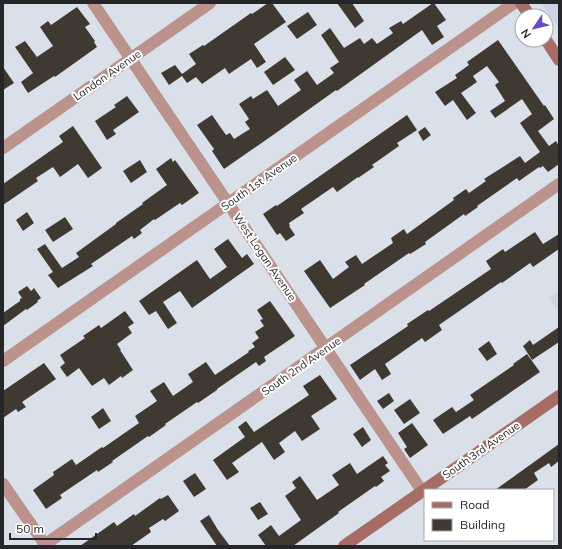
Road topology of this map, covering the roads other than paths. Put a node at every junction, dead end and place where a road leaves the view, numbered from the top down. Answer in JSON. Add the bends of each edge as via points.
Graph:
{"nodes":[{"id":1,"x":93,"y":3,"type":"edge"},
{"id":2,"x":210,"y":3,"type":"edge"},
{"id":3,"x":514,"y":3,"type":"edge"},
{"id":4,"x":551,"y":48,"type":"edge"},
{"id":5,"x":131,"y":58,"type":"junction"},
{"id":6,"x":559,"y":60,"type":"edge"},
{"id":7,"x":3,"y":148,"type":"edge"},
{"id":8,"x":559,"y":184,"type":"edge"},
{"id":9,"x":228,"y":203,"type":"junction"},
{"id":10,"x":326,"y":348,"type":"junction"},
{"id":11,"x":3,"y":361,"type":"edge"},
{"id":12,"x":559,"y":396,"type":"edge"},
{"id":13,"x":3,"y":484,"type":"edge"},
{"id":14,"x":425,"y":489,"type":"edge"},
{"id":15,"x":422,"y":491,"type":"joint"},
{"id":16,"x":45,"y":546,"type":"edge"},
{"id":17,"x":344,"y":546,"type":"edge"}],
"edges":[{"from":1,"to":5,"type":"street","name":"West Logan Avenue"},
{"from":2,"to":5,"type":"street","name":"Landon Avenue"},
{"from":3,"to":9,"type":"street","name":"South 1st Avenue"},
{"from":4,"to":6,"type":"street"},
{"from":5,"to":7,"type":"street","name":"Landon Avenue"},
{"from":5,"to":9,"type":"street","name":"West Logan Avenue"},
{"from":8,"to":10,"type":"street","name":"South 2nd Avenue"},
{"from":9,"to":10,"type":"street","name":"West Logan Avenue"},
{"from":9,"to":11,"type":"street","name":"South 1st Avenue"},
{"from":10,"to":15,"type":"street","name":"West Logan Avenue"},
{"from":10,"to":16,"type":"street","name":"South 2nd Avenue"},
{"from":12,"to":14,"type":"street","name":"South 3rd Avenue"},
{"from":13,"to":16,"type":"street"},
{"from":15,"to":17,"type":"street","name":"South 3rd Avenue"}]}
